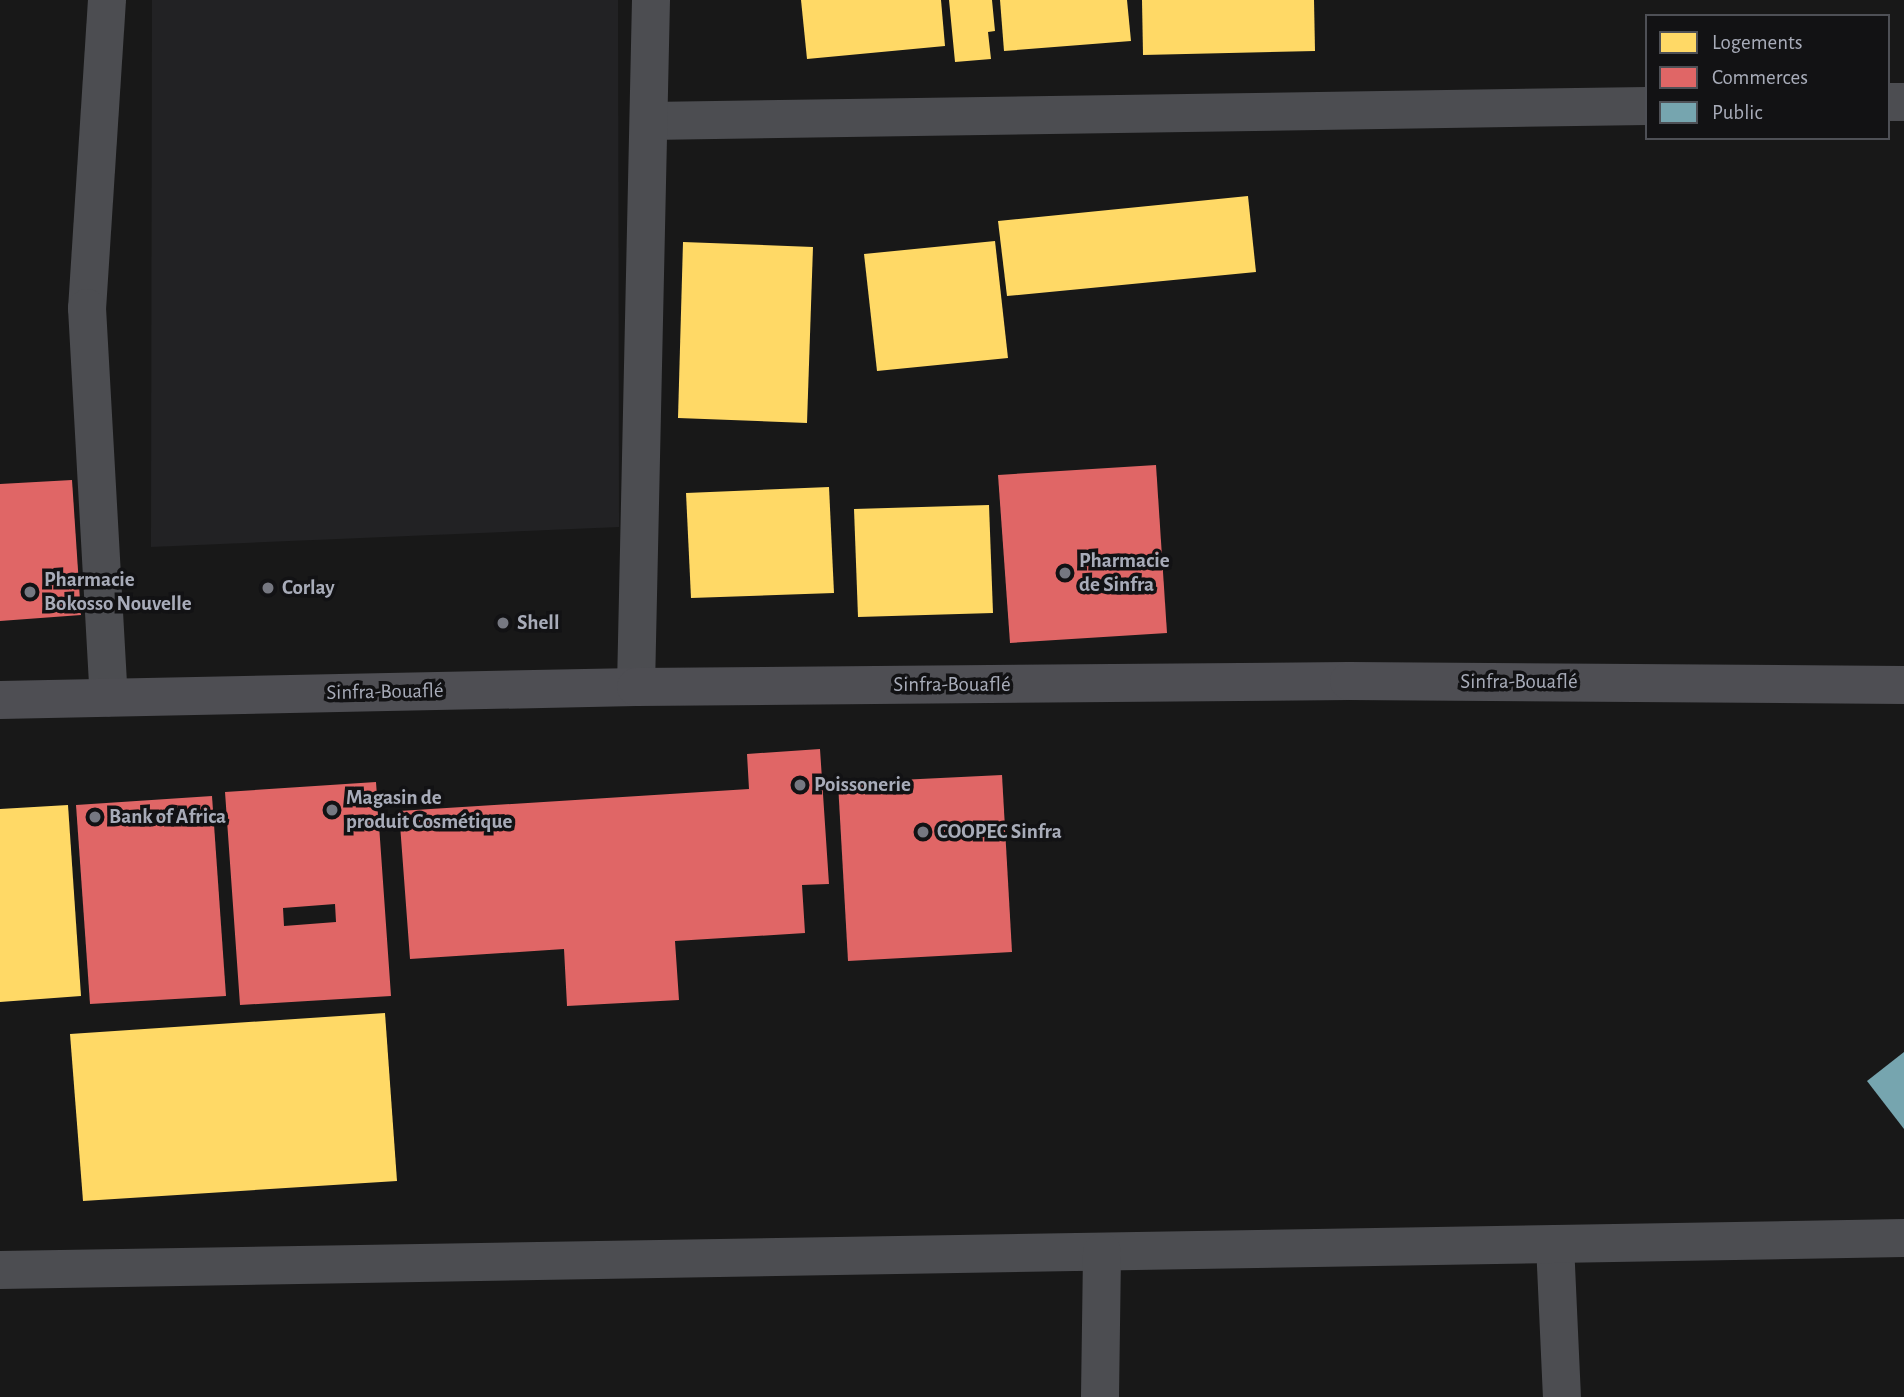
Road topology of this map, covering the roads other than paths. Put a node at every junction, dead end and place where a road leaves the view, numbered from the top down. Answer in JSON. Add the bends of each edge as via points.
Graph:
{"nodes":[{"id":1,"x":107,"y":0,"type":"edge"},
{"id":2,"x":651,"y":0,"type":"edge"},
{"id":3,"x":1645,"y":106,"type":"edge"},
{"id":4,"x":649,"y":121,"type":"junction"},
{"id":5,"x":1904,"y":685,"type":"edge"},
{"id":6,"x":636,"y":687,"type":"junction"},
{"id":7,"x":109,"y":697,"type":"junction"},
{"id":8,"x":0,"y":700,"type":"edge"},
{"id":9,"x":1904,"y":1238,"type":"edge"},
{"id":10,"x":1555,"y":1244,"type":"junction"},
{"id":11,"x":1102,"y":1252,"type":"junction"},
{"id":12,"x":0,"y":1270,"type":"edge"},
{"id":13,"x":1100,"y":1397,"type":"edge"},
{"id":14,"x":1562,"y":1397,"type":"edge"}],
"edges":[{"from":1,"to":7,"type":"street","via":[[87,308]]},
{"from":2,"to":4,"type":"street"},
{"from":3,"to":4,"type":"street"},
{"from":4,"to":6,"type":"street"},
{"from":5,"to":6,"type":"main road","name":"Sinfra-Bouaflé","via":[[1335,681]]},
{"from":6,"to":7,"type":"main road","name":"Sinfra-Bouaflé"},
{"from":7,"to":8,"type":"main road","name":"Sinfra-Bouaflé"},
{"from":9,"to":10,"type":"street"},
{"from":10,"to":11,"type":"street"},
{"from":10,"to":14,"type":"street"},
{"from":11,"to":12,"type":"street"},
{"from":11,"to":13,"type":"street"}]}
